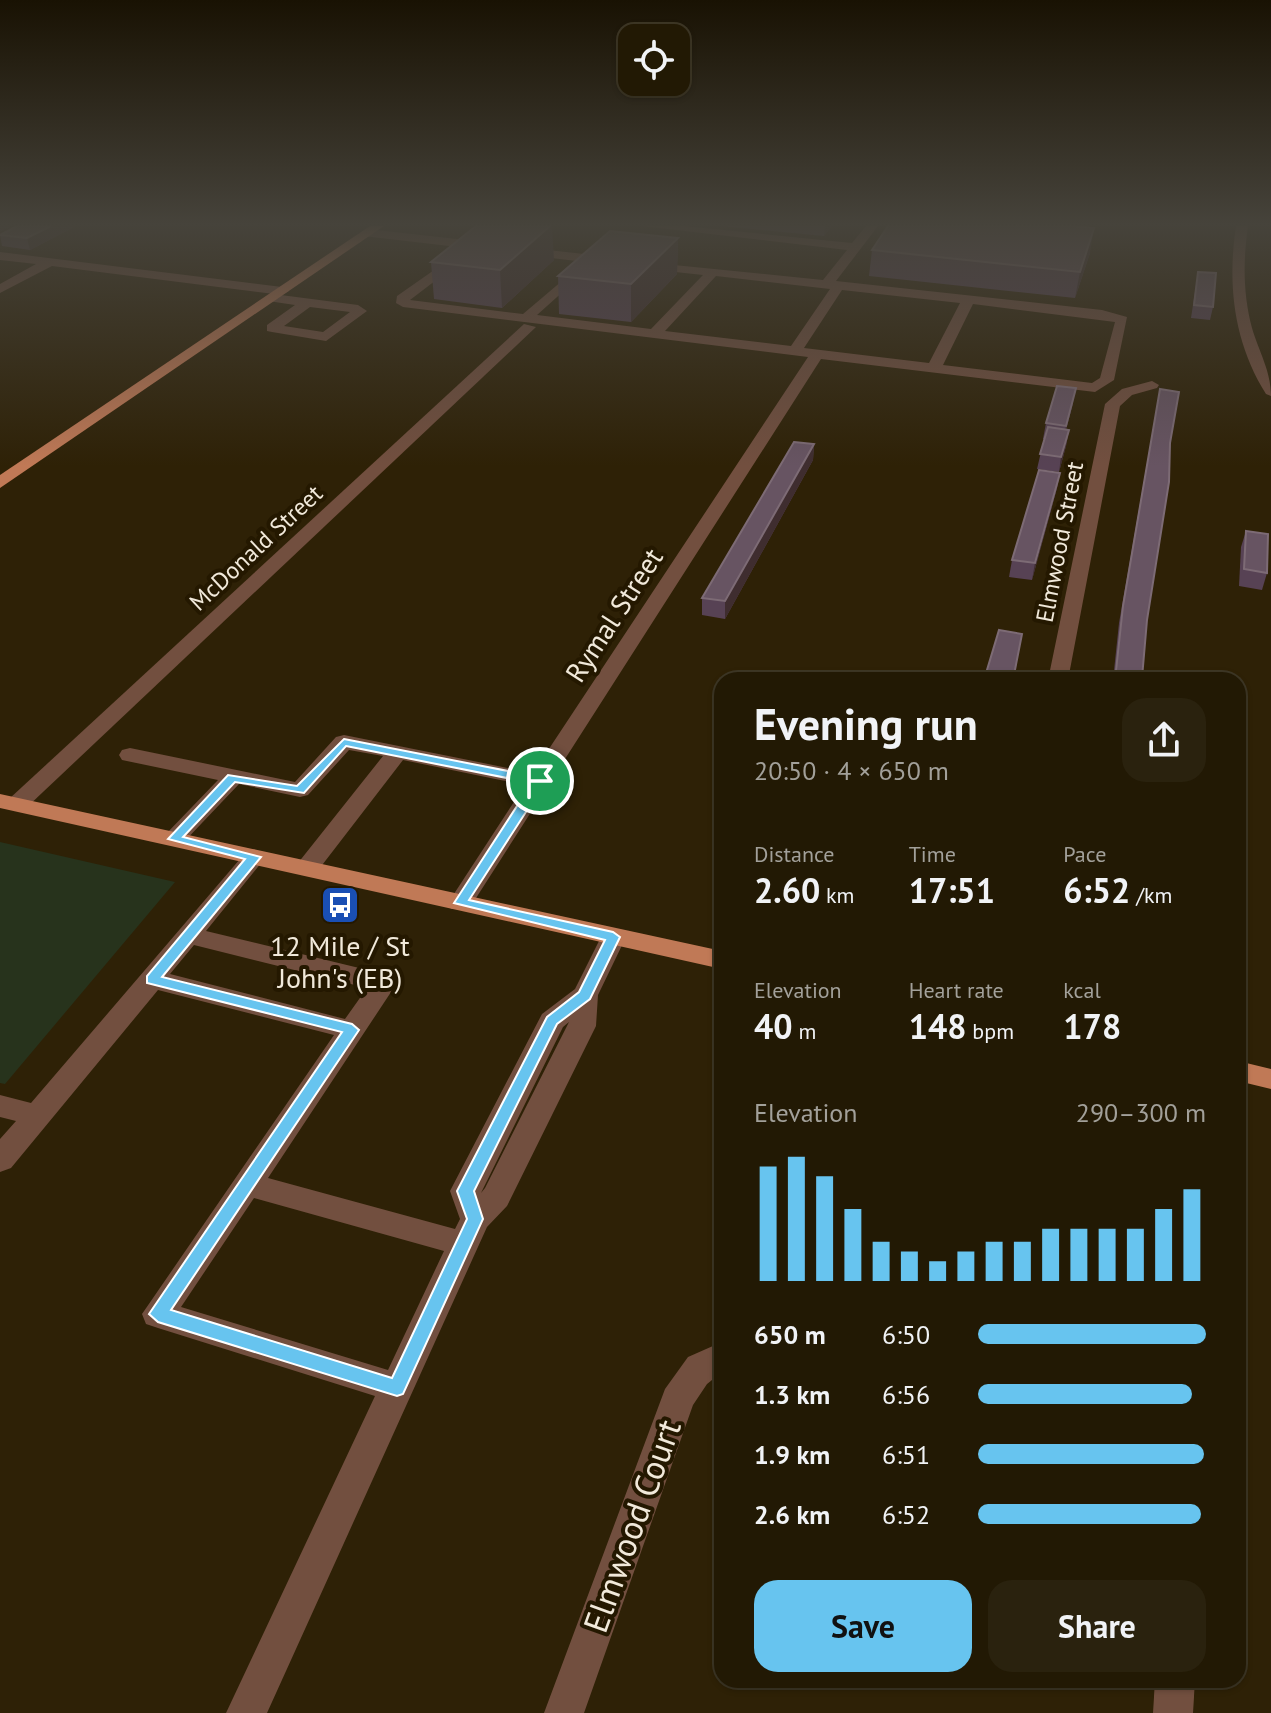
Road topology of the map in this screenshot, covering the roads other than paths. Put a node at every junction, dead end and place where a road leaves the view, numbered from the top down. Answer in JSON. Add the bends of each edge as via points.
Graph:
{"nodes":[{"id":1,"x":259,"y":306,"type":"edge"},
{"id":2,"x":303,"y":306,"type":"edge"},
{"id":3,"x":331,"y":306,"type":"edge"},
{"id":4,"x":422,"y":306,"type":"edge"},
{"id":5,"x":544,"y":306,"type":"edge"},
{"id":6,"x":681,"y":306,"type":"edge"},
{"id":7,"x":824,"y":306,"type":"edge"},
{"id":8,"x":965,"y":306,"type":"edge"},
{"id":9,"x":1026,"y":306,"type":"edge"},
{"id":10,"x":1239,"y":306,"type":"edge"},
{"id":11,"x":253,"y":310,"type":"junction"},
{"id":12,"x":290,"y":315,"type":"junction"},
{"id":13,"x":345,"y":322,"type":"junction"},
{"id":14,"x":528,"y":322,"type":"junction"},
{"id":15,"x":655,"y":333,"type":"junction"},
{"id":16,"x":326,"y":337,"type":"junction"},
{"id":17,"x":351,"y":340,"type":"dead end"},
{"id":18,"x":805,"y":354,"type":"junction"},
{"id":19,"x":934,"y":368,"type":"junction"},
{"id":20,"x":1152,"y":385,"type":"dead end"},
{"id":21,"x":1271,"y":391,"type":"edge"},
{"id":22,"x":0,"y":483,"type":"edge"},
{"id":23,"x":1060,"y":672,"type":"edge"},
{"id":24,"x":397,"y":753,"type":"junction"},
{"id":25,"x":130,"y":755,"type":"dead end"},
{"id":26,"x":232,"y":778,"type":"junction"},
{"id":27,"x":540,"y":781,"type":"junction"},
{"id":28,"x":8,"y":802,"type":"edge"},
{"id":29,"x":174,"y":839,"type":"junction"},
{"id":30,"x":254,"y":857,"type":"junction"},
{"id":31,"x":307,"y":868,"type":"junction"},
{"id":32,"x":460,"y":903,"type":"junction"},
{"id":33,"x":189,"y":935,"type":"junction"},
{"id":34,"x":613,"y":937,"type":"junction"},
{"id":35,"x":714,"y":958,"type":"edge"},
{"id":36,"x":152,"y":979,"type":"junction"},
{"id":37,"x":352,"y":1030,"type":"junction"},
{"id":38,"x":1246,"y":1073,"type":"edge"},
{"id":39,"x":1271,"y":1079,"type":"edge"},
{"id":40,"x":0,"y":1106,"type":"edge"},
{"id":41,"x":37,"y":1116,"type":"junction"},
{"id":42,"x":0,"y":1160,"type":"edge"},
{"id":43,"x":247,"y":1184,"type":"junction"},
{"id":44,"x":469,"y":1231,"type":"junction"},
{"id":45,"x":714,"y":1359,"type":"edge"},
{"id":46,"x":397,"y":1388,"type":"junction"},
{"id":47,"x":1175,"y":1688,"type":"edge"},
{"id":48,"x":246,"y":1713,"type":"edge"},
{"id":49,"x":564,"y":1713,"type":"edge"},
{"id":50,"x":1173,"y":1713,"type":"edge"}],
"edges":[{"from":1,"to":11,"type":"main road"},
{"from":2,"to":12,"type":"street"},
{"from":3,"to":13,"type":"street","via":[[360,311]]},
{"from":4,"to":14,"type":"street"},
{"from":5,"to":14,"type":"street","name":"McDonald Street"},
{"from":6,"to":15,"type":"street"},
{"from":7,"to":18,"type":"street","name":"Rymal Street"},
{"from":8,"to":19,"type":"street"},
{"from":9,"to":19,"type":"street","via":[[1122,320],[1103,386]]},
{"from":10,"to":21,"type":"street","via":[[1252,356]]},
{"from":11,"to":12,"type":"street"},
{"from":11,"to":22,"type":"main road"},
{"from":12,"to":13,"type":"street"},
{"from":12,"to":16,"type":"street","via":[[272,328]]},
{"from":13,"to":16,"type":"street"},
{"from":14,"to":15,"type":"street"},
{"from":14,"to":28,"type":"street","name":"McDonald Street"},
{"from":15,"to":18,"type":"street"},
{"from":16,"to":17,"type":"street"},
{"from":18,"to":19,"type":"street"},
{"from":18,"to":27,"type":"street","name":"Rymal Street"},
{"from":20,"to":23,"type":"street","name":"Elmwood Street","via":[[1118,398],[1110,413]]},
{"from":24,"to":26,"type":"street","via":[[344,742],[300,790]]},
{"from":24,"to":27,"type":"street"},
{"from":24,"to":31,"type":"street"},
{"from":25,"to":26,"type":"street"},
{"from":26,"to":29,"type":"street"},
{"from":27,"to":32,"type":"street","name":"Rymal Street"},
{"from":28,"to":29,"type":"main road"},
{"from":29,"to":30,"type":"main road"},
{"from":30,"to":31,"type":"main road"},
{"from":30,"to":33,"type":"street"},
{"from":31,"to":32,"type":"main road"},
{"from":32,"to":34,"type":"main road"},
{"from":33,"to":36,"type":"street"},
{"from":33,"to":37,"type":"street","via":[[384,983]]},
{"from":34,"to":35,"type":"main road"},
{"from":34,"to":44,"type":"street","via":[[585,995],[582,1026],[496,1197]]},
{"from":36,"to":37,"type":"street"},
{"from":36,"to":41,"type":"street"},
{"from":37,"to":43,"type":"street"},
{"from":38,"to":39,"type":"main road"},
{"from":40,"to":41,"type":"street"},
{"from":41,"to":42,"type":"street"},
{"from":43,"to":44,"type":"street"},
{"from":43,"to":46,"type":"street","via":[[158,1314]]},
{"from":44,"to":46,"type":"street"},
{"from":45,"to":49,"type":"street","name":"Elmwood Court","via":[[692,1372],[677,1400]]},
{"from":46,"to":48,"type":"street"},
{"from":47,"to":50,"type":"street"}]}
